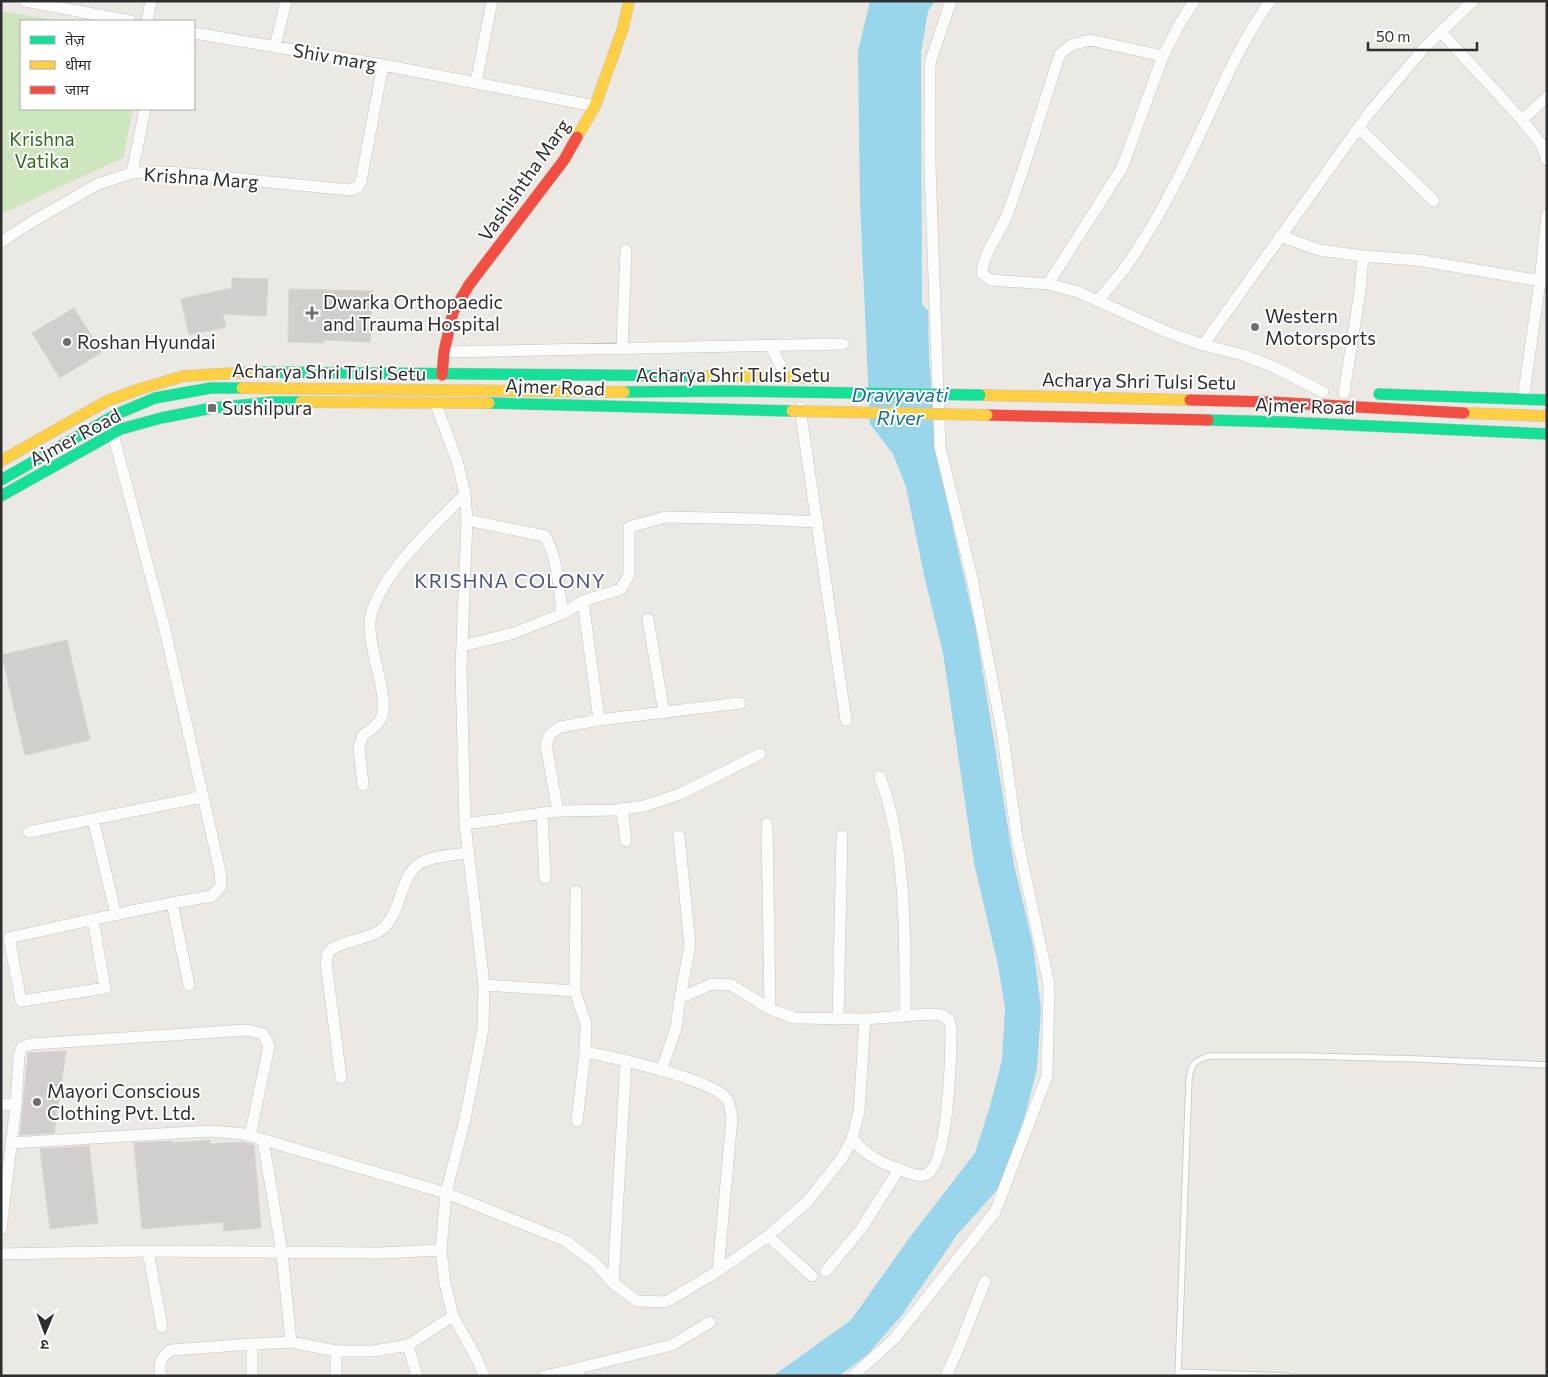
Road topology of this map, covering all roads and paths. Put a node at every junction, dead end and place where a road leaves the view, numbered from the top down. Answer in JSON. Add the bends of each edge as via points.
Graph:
{"nodes":[{"id":1,"x":25,"y":1,"type":"edge"},
{"id":2,"x":151,"y":1,"type":"edge"},
{"id":3,"x":286,"y":1,"type":"edge"},
{"id":4,"x":492,"y":1,"type":"edge"},
{"id":5,"x":629,"y":1,"type":"edge"},
{"id":6,"x":951,"y":1,"type":"edge"},
{"id":7,"x":1194,"y":1,"type":"edge"},
{"id":8,"x":1270,"y":1,"type":"edge"},
{"id":9,"x":1473,"y":1,"type":"edge"},
{"id":10,"x":125,"y":20,"type":"edge"},
{"id":11,"x":147,"y":20,"type":"edge"},
{"id":12,"x":1441,"y":32,"type":"junction"},
{"id":13,"x":195,"y":33,"type":"edge"},
{"id":14,"x":275,"y":47,"type":"junction"},
{"id":15,"x":1164,"y":56,"type":"junction"},
{"id":16,"x":383,"y":65,"type":"junction"},
{"id":17,"x":476,"y":83,"type":"junction"},
{"id":18,"x":1547,"y":97,"type":"edge"},
{"id":19,"x":595,"y":106,"type":"junction"},
{"id":20,"x":145,"y":110,"type":"edge"},
{"id":21,"x":1522,"y":120,"type":"junction"},
{"id":22,"x":1358,"y":128,"type":"junction"},
{"id":23,"x":1547,"y":160,"type":"edge"},
{"id":24,"x":132,"y":173,"type":"junction"},
{"id":25,"x":1434,"y":201,"type":"dead end"},
{"id":26,"x":1547,"y":215,"type":"edge"},
{"id":27,"x":1280,"y":236,"type":"junction"},
{"id":28,"x":1,"y":242,"type":"edge"},
{"id":29,"x":626,"y":250,"type":"dead end"},
{"id":30,"x":1363,"y":256,"type":"junction"},
{"id":31,"x":1543,"y":282,"type":"edge"},
{"id":32,"x":1048,"y":284,"type":"junction"},
{"id":33,"x":1098,"y":301,"type":"junction"},
{"id":34,"x":843,"y":344,"type":"dead end"},
{"id":35,"x":1203,"y":345,"type":"junction"},
{"id":36,"x":771,"y":346,"type":"junction"},
{"id":37,"x":622,"y":348,"type":"junction"},
{"id":38,"x":444,"y":352,"type":"junction"},
{"id":39,"x":442,"y":375,"type":"junction"},
{"id":40,"x":836,"y":378,"type":"dead end"},
{"id":41,"x":922,"y":380,"type":"dead end"},
{"id":42,"x":951,"y":381,"type":"dead end"},
{"id":43,"x":1294,"y":391,"type":"dead end"},
{"id":44,"x":1323,"y":392,"type":"junction"},
{"id":45,"x":1354,"y":394,"type":"junction"},
{"id":46,"x":1523,"y":399,"type":"junction"},
{"id":47,"x":1547,"y":400,"type":"edge"},
{"id":48,"x":435,"y":402,"type":"junction"},
{"id":49,"x":1547,"y":416,"type":"edge"},
{"id":50,"x":113,"y":434,"type":"junction"},
{"id":51,"x":1547,"y":434,"type":"edge"},
{"id":52,"x":1,"y":461,"type":"edge"},
{"id":53,"x":1,"y":480,"type":"edge"},
{"id":54,"x":465,"y":494,"type":"junction"},
{"id":55,"x":1,"y":496,"type":"edge"},
{"id":56,"x":467,"y":520,"type":"junction"},
{"id":57,"x":818,"y":522,"type":"junction"},
{"id":58,"x":583,"y":601,"type":"junction"},
{"id":59,"x":562,"y":614,"type":"junction"},
{"id":60,"x":648,"y":619,"type":"dead end"},
{"id":61,"x":462,"y":646,"type":"junction"},
{"id":62,"x":740,"y":703,"type":"dead end"},
{"id":63,"x":664,"y":712,"type":"junction"},
{"id":64,"x":599,"y":720,"type":"junction"},
{"id":65,"x":846,"y":720,"type":"dead end"},
{"id":66,"x":760,"y":754,"type":"dead end"},
{"id":67,"x":880,"y":777,"type":"dead end"},
{"id":68,"x":363,"y":785,"type":"dead end"},
{"id":69,"x":202,"y":797,"type":"junction"},
{"id":70,"x":622,"y":809,"type":"junction"},
{"id":71,"x":558,"y":811,"type":"junction"},
{"id":72,"x":542,"y":814,"type":"junction"},
{"id":73,"x":93,"y":819,"type":"junction"},
{"id":74,"x":464,"y":824,"type":"junction"},
{"id":75,"x":767,"y":824,"type":"dead end"},
{"id":76,"x":29,"y":832,"type":"dead end"},
{"id":77,"x":679,"y":836,"type":"dead end"},
{"id":78,"x":842,"y":836,"type":"dead end"},
{"id":79,"x":626,"y":841,"type":"dead end"},
{"id":80,"x":467,"y":853,"type":"junction"},
{"id":81,"x":545,"y":878,"type":"dead end"},
{"id":82,"x":576,"y":891,"type":"dead end"},
{"id":83,"x":172,"y":903,"type":"junction"},
{"id":84,"x":116,"y":915,"type":"junction"},
{"id":85,"x":93,"y":920,"type":"junction"},
{"id":86,"x":189,"y":985,"type":"dead end"},
{"id":87,"x":484,"y":985,"type":"junction"},
{"id":88,"x":575,"y":991,"type":"junction"},
{"id":89,"x":680,"y":998,"type":"junction"},
{"id":90,"x":770,"y":1009,"type":"junction"},
{"id":91,"x":905,"y":1016,"type":"junction"},
{"id":92,"x":838,"y":1019,"type":"junction"},
{"id":93,"x":865,"y":1019,"type":"junction"},
{"id":94,"x":585,"y":1052,"type":"junction"},
{"id":95,"x":626,"y":1060,"type":"junction"},
{"id":96,"x":1547,"y":1066,"type":"edge"},
{"id":97,"x":661,"y":1071,"type":"junction"},
{"id":98,"x":341,"y":1078,"type":"dead end"},
{"id":99,"x":1,"y":1104,"type":"edge"},
{"id":100,"x":16,"y":1105,"type":"junction"},
{"id":101,"x":577,"y":1122,"type":"dead end"},
{"id":102,"x":250,"y":1136,"type":"junction"},
{"id":103,"x":852,"y":1139,"type":"junction"},
{"id":104,"x":263,"y":1140,"type":"junction"},
{"id":105,"x":12,"y":1142,"type":"junction"},
{"id":106,"x":899,"y":1169,"type":"junction"},
{"id":107,"x":446,"y":1193,"type":"junction"},
{"id":108,"x":1,"y":1229,"type":"edge"},
{"id":109,"x":768,"y":1236,"type":"junction"},
{"id":110,"x":441,"y":1250,"type":"junction"},
{"id":111,"x":148,"y":1251,"type":"junction"},
{"id":112,"x":282,"y":1253,"type":"junction"},
{"id":113,"x":1,"y":1254,"type":"edge"},
{"id":114,"x":718,"y":1271,"type":"junction"},
{"id":115,"x":826,"y":1271,"type":"dead end"},
{"id":116,"x":812,"y":1276,"type":"dead end"},
{"id":117,"x":985,"y":1281,"type":"dead end"},
{"id":118,"x":613,"y":1283,"type":"junction"},
{"id":119,"x":453,"y":1316,"type":"junction"},
{"id":120,"x":710,"y":1322,"type":"dead end"},
{"id":121,"x":162,"y":1327,"type":"dead end"},
{"id":122,"x":291,"y":1342,"type":"junction"},
{"id":123,"x":252,"y":1344,"type":"junction"},
{"id":124,"x":408,"y":1346,"type":"junction"},
{"id":125,"x":336,"y":1350,"type":"junction"},
{"id":126,"x":578,"y":1373,"type":"edge"},
{"id":127,"x":1178,"y":1374,"type":"edge"},
{"id":128,"x":161,"y":1376,"type":"edge"},
{"id":129,"x":252,"y":1376,"type":"edge"},
{"id":130,"x":336,"y":1376,"type":"edge"},
{"id":131,"x":417,"y":1376,"type":"edge"},
{"id":132,"x":484,"y":1376,"type":"edge"},
{"id":133,"x":545,"y":1376,"type":"edge"},
{"id":134,"x":854,"y":1376,"type":"edge"},
{"id":135,"x":946,"y":1376,"type":"edge"},
{"id":136,"x":1288,"y":1376,"type":"edge"}],
"edges":[{"from":1,"to":10,"type":"street"},
{"from":2,"to":11,"type":"street"},
{"from":3,"to":14,"type":"street"},
{"from":4,"to":17,"type":"street"},
{"from":5,"to":19,"type":"main road","name":"Vashishtha Marg","via":[[623,28]]},
{"from":6,"to":134,"type":"street","via":[[930,63],[930,176],[940,447],[972,578],[1002,731],[1017,837],[1050,985],[1047,1076],[995,1212],[894,1339]]},
{"from":7,"to":15,"type":"street"},
{"from":8,"to":33,"type":"street","via":[[1253,24],[1224,79],[1166,201],[1126,266]]},
{"from":9,"to":12,"type":"street"},
{"from":12,"to":21,"type":"street"},
{"from":12,"to":22,"type":"street"},
{"from":13,"to":14,"type":"street","name":"Shiv marg"},
{"from":14,"to":16,"type":"street","name":"Shiv marg"},
{"from":15,"to":32,"type":"street","via":[[1122,168]]},
{"from":15,"to":32,"type":"street","via":[[1090,40],[1071,45],[1060,54],[1015,194],[1002,228],[982,264],[982,274],[991,280]]},
{"from":16,"to":17,"type":"street","name":"Shiv marg"},
{"from":16,"to":24,"type":"street","name":"Krishna Marg","via":[[358,187],[350,190],[169,172]]},
{"from":17,"to":19,"type":"street","name":"Shiv marg"},
{"from":18,"to":21,"type":"street"},
{"from":19,"to":38,"type":"main road","name":"Vashishtha Marg","via":[[564,160],[469,285],[453,312]]},
{"from":20,"to":24,"type":"street"},
{"from":21,"to":23,"type":"street","via":[[1541,144]]},
{"from":22,"to":25,"type":"street"},
{"from":22,"to":27,"type":"street"},
{"from":24,"to":28,"type":"street","name":"Krishna Marg","via":[[98,184]]},
{"from":26,"to":31,"type":"street"},
{"from":27,"to":30,"type":"street","via":[[1319,250]]},
{"from":27,"to":35,"type":"street"},
{"from":29,"to":37,"type":"street"},
{"from":30,"to":31,"type":"street","via":[[1417,260]]},
{"from":30,"to":45,"type":"street"},
{"from":31,"to":46,"type":"street"},
{"from":32,"to":33,"type":"street"},
{"from":33,"to":35,"type":"street"},
{"from":34,"to":36,"type":"street"},
{"from":35,"to":44,"type":"street","via":[[1274,367]]},
{"from":36,"to":37,"type":"street"},
{"from":36,"to":57,"type":"street","via":[[801,409]]},
{"from":37,"to":38,"type":"street"},
{"from":38,"to":39,"type":"main road","name":"Vashishtha Marg"},
{"from":39,"to":40,"type":"main road","name":"Ajmer Road","bridge":true},
{"from":39,"to":52,"type":"main road","name":"Ajmer Road","via":[[263,372],[184,376],[107,401]]},
{"from":41,"to":42,"type":"main road"},
{"from":43,"to":44,"type":"main road","name":"Ajmer Road"},
{"from":44,"to":45,"type":"main road","name":"Ajmer Road"},
{"from":45,"to":46,"type":"main road","name":"Ajmer Road"},
{"from":46,"to":47,"type":"main road","name":"Ajmer Road"},
{"from":48,"to":50,"type":"main road","name":"Ajmer Road","via":[[273,402],[212,408],[161,418]]},
{"from":48,"to":51,"type":"main road","name":"Ajmer Road","bridge":true,"via":[[1283,422]]},
{"from":48,"to":54,"type":"street","via":[[457,461]]},
{"from":49,"to":53,"type":"main road","name":"Acharya Shri Tulsi Setu","bridge":true,"via":[[1270,402],[1048,396],[211,388],[155,398],[116,414]]},
{"from":50,"to":55,"type":"main road","name":"Ajmer Road"},
{"from":50,"to":69,"type":"street","via":[[165,630]]},
{"from":54,"to":56,"type":"street"},
{"from":54,"to":68,"type":"street","via":[[408,554],[384,588],[371,616],[371,642],[383,701],[381,719],[362,735],[359,748]]},
{"from":56,"to":59,"type":"street","via":[[545,536],[556,570]]},
{"from":56,"to":61,"type":"street"},
{"from":57,"to":58,"type":"street","via":[[664,518],[629,526],[630,575],[622,589]]},
{"from":57,"to":65,"type":"street"},
{"from":58,"to":59,"type":"street"},
{"from":58,"to":64,"type":"street"},
{"from":59,"to":61,"type":"street","via":[[514,633]]},
{"from":60,"to":63,"type":"street"},
{"from":61,"to":74,"type":"street"},
{"from":62,"to":63,"type":"street"},
{"from":63,"to":64,"type":"street"},
{"from":64,"to":71,"type":"street","via":[[560,727],[550,734],[546,744]]},
{"from":66,"to":70,"type":"street","via":[[680,794],[644,806]]},
{"from":67,"to":91,"type":"street","via":[[888,799],[903,897]]},
{"from":69,"to":73,"type":"street"},
{"from":69,"to":83,"type":"street","via":[[220,871],[220,886],[212,896]]},
{"from":70,"to":71,"type":"street"},
{"from":70,"to":79,"type":"street"},
{"from":71,"to":72,"type":"street"},
{"from":72,"to":74,"type":"street"},
{"from":72,"to":81,"type":"street"},
{"from":73,"to":76,"type":"street"},
{"from":73,"to":84,"type":"street"},
{"from":74,"to":80,"type":"street"},
{"from":75,"to":90,"type":"street"},
{"from":77,"to":89,"type":"street","via":[[690,945]]},
{"from":78,"to":92,"type":"street"},
{"from":80,"to":87,"type":"street"},
{"from":80,"to":98,"type":"street","via":[[419,864],[409,877],[390,921],[381,930],[329,952],[326,963]]},
{"from":82,"to":88,"type":"street"},
{"from":83,"to":84,"type":"street"},
{"from":83,"to":86,"type":"street"},
{"from":84,"to":85,"type":"street"},
{"from":85,"to":85,"type":"street","via":[[8,938],[21,1001],[105,988]]},
{"from":87,"to":88,"type":"street"},
{"from":87,"to":107,"type":"street","via":[[483,1029],[476,1068]]},
{"from":88,"to":94,"type":"street","via":[[586,1024]]},
{"from":89,"to":90,"type":"street","via":[[712,984],[731,985]]},
{"from":89,"to":97,"type":"street","via":[[676,1028]]},
{"from":90,"to":92,"type":"street","via":[[794,1018]]},
{"from":91,"to":93,"type":"street"},
{"from":91,"to":106,"type":"street","via":[[941,1015],[948,1020],[952,1028],[950,1090],[946,1122],[931,1171],[926,1175],[916,1175]]},
{"from":92,"to":93,"type":"street"},
{"from":93,"to":103,"type":"street","via":[[859,1112]]},
{"from":94,"to":95,"type":"street"},
{"from":94,"to":101,"type":"street"},
{"from":95,"to":97,"type":"street"},
{"from":95,"to":118,"type":"street"},
{"from":96,"to":127,"type":"lane","via":[[1417,1058],[1306,1056],[1209,1056],[1196,1060],[1190,1068],[1189,1080]]},
{"from":97,"to":114,"type":"street","via":[[708,1086],[726,1099],[732,1118]]},
{"from":99,"to":100,"type":"street"},
{"from":100,"to":102,"type":"street","via":[[19,1056],[22,1048],[32,1044],[247,1030],[263,1034],[269,1046]]},
{"from":100,"to":105,"type":"street"},
{"from":102,"to":104,"type":"street"},
{"from":102,"to":105,"type":"street","via":[[210,1132]]},
{"from":103,"to":106,"type":"street","via":[[864,1152]]},
{"from":103,"to":109,"type":"street","via":[[842,1158],[807,1202]]},
{"from":104,"to":107,"type":"street"},
{"from":104,"to":112,"type":"street"},
{"from":105,"to":108,"type":"street"},
{"from":106,"to":115,"type":"street","via":[[861,1229]]},
{"from":107,"to":110,"type":"street"},
{"from":107,"to":118,"type":"street","via":[[566,1241],[595,1263]]},
{"from":109,"to":114,"type":"street"},
{"from":109,"to":116,"type":"street"},
{"from":110,"to":112,"type":"street"},
{"from":110,"to":119,"type":"street"},
{"from":111,"to":112,"type":"street"},
{"from":111,"to":113,"type":"street"},
{"from":111,"to":121,"type":"street"},
{"from":112,"to":122,"type":"street"},
{"from":114,"to":118,"type":"street","via":[[666,1302],[637,1301]]},
{"from":117,"to":135,"type":"street"},
{"from":119,"to":124,"type":"street"},
{"from":119,"to":132,"type":"street"},
{"from":120,"to":126,"type":"street","via":[[672,1345]]},
{"from":122,"to":123,"type":"street"},
{"from":122,"to":125,"type":"street"},
{"from":123,"to":128,"type":"street","via":[[171,1350],[162,1356]]},
{"from":123,"to":129,"type":"street"},
{"from":124,"to":125,"type":"street","via":[[374,1351]]},
{"from":124,"to":131,"type":"street"},
{"from":125,"to":130,"type":"street"},
{"from":126,"to":133,"type":"street"},
{"from":127,"to":136,"type":"lane"}]}
